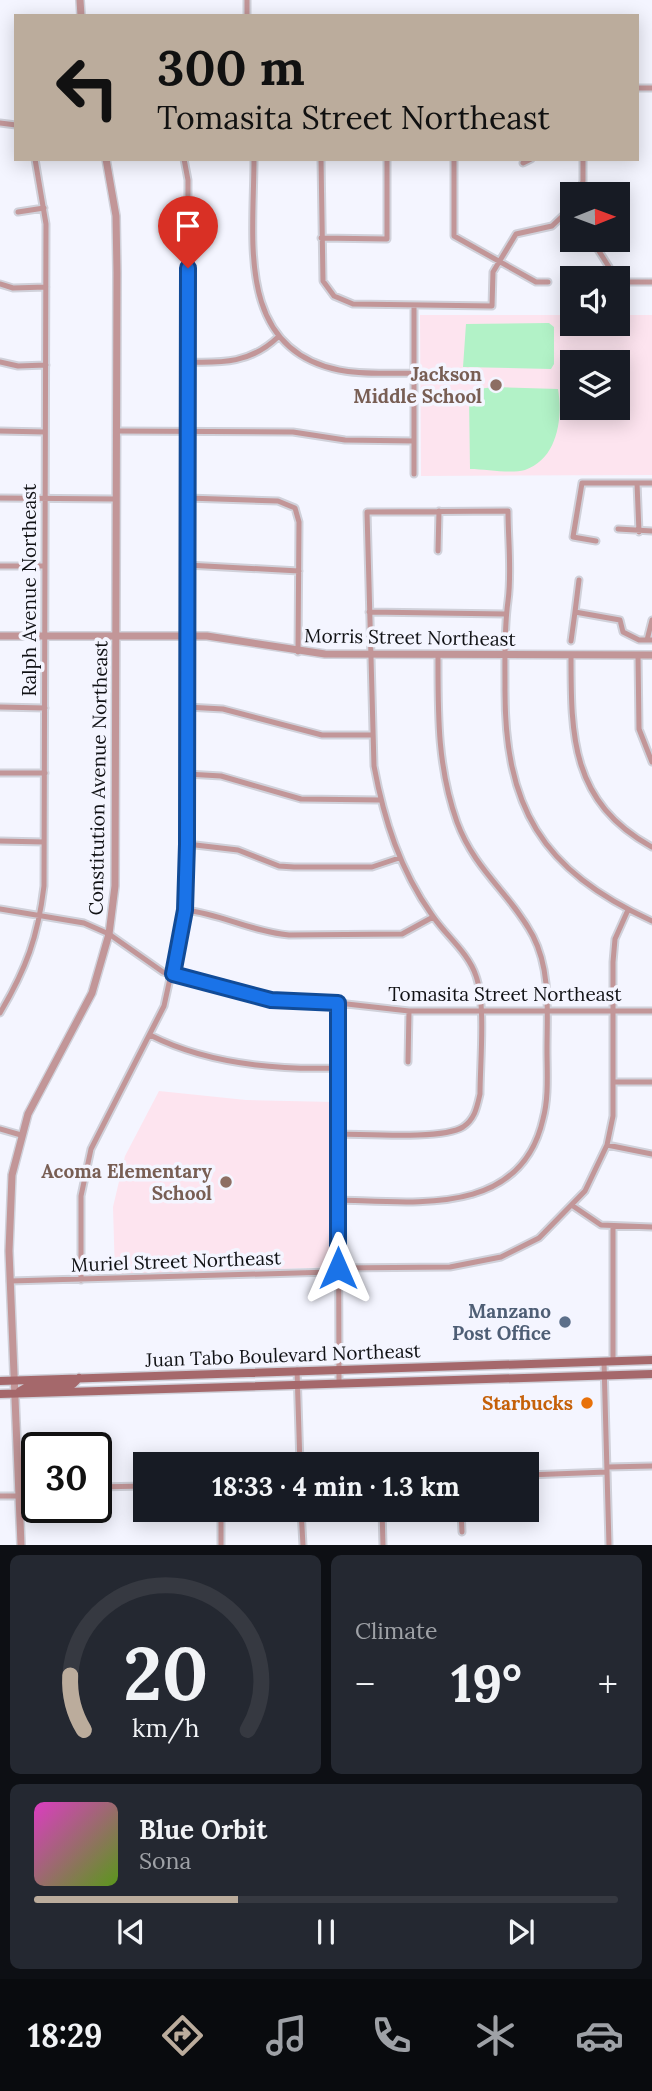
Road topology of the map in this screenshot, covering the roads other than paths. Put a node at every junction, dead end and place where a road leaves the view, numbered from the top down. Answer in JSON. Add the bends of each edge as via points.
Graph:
{"nodes":[{"id":1,"x":34,"y":161,"type":"edge"},
{"id":2,"x":106,"y":161,"type":"edge"},
{"id":3,"x":184,"y":161,"type":"edge"},
{"id":4,"x":254,"y":161,"type":"edge"},
{"id":5,"x":321,"y":161,"type":"edge"},
{"id":6,"x":387,"y":161,"type":"edge"},
{"id":7,"x":454,"y":161,"type":"edge"},
{"id":8,"x":527,"y":161,"type":"edge"},
{"id":9,"x":583,"y":161,"type":"edge"},
{"id":10,"x":523,"y":163,"type":"dead end"},
{"id":11,"x":583,"y":182,"type":"edge"},
{"id":12,"x":44,"y":208,"type":"junction"},
{"id":13,"x":18,"y":212,"type":"dead end"},
{"id":14,"x":560,"y":220,"type":"edge"},
{"id":15,"x":321,"y":238,"type":"junction"},
{"id":16,"x":498,"y":262,"type":"junction"},
{"id":17,"x":548,"y":282,"type":"dead end"},
{"id":18,"x":630,"y":282,"type":"edge"},
{"id":19,"x":652,"y":282,"type":"edge"},
{"id":20,"x":0,"y":284,"type":"edge"},
{"id":21,"x":46,"y":287,"type":"junction"},
{"id":22,"x":414,"y":306,"type":"junction"},
{"id":23,"x":278,"y":337,"type":"junction"},
{"id":24,"x":0,"y":362,"type":"edge"},
{"id":25,"x":188,"y":362,"type":"junction"},
{"id":26,"x":46,"y":365,"type":"junction"},
{"id":27,"x":414,"y":373,"type":"junction"},
{"id":28,"x":0,"y":431,"type":"edge"},
{"id":29,"x":117,"y":431,"type":"junction"},
{"id":30,"x":188,"y":431,"type":"junction"},
{"id":31,"x":45,"y":432,"type":"junction"},
{"id":32,"x":414,"y":441,"type":"junction"},
{"id":33,"x":414,"y":474,"type":"dead end"},
{"id":34,"x":637,"y":483,"type":"junction"},
{"id":35,"x":652,"y":484,"type":"edge"},
{"id":36,"x":0,"y":498,"type":"edge"},
{"id":37,"x":187,"y":498,"type":"junction"},
{"id":38,"x":46,"y":499,"type":"junction"},
{"id":39,"x":116,"y":499,"type":"junction"},
{"id":40,"x":439,"y":511,"type":"junction"},
{"id":41,"x":618,"y":529,"type":"dead end"},
{"id":42,"x":652,"y":531,"type":"edge"},
{"id":43,"x":639,"y":532,"type":"junction"},
{"id":44,"x":596,"y":541,"type":"dead end"},
{"id":45,"x":438,"y":551,"type":"dead end"},
{"id":46,"x":187,"y":565,"type":"junction"},
{"id":47,"x":0,"y":566,"type":"edge"},
{"id":48,"x":45,"y":566,"type":"junction"},
{"id":49,"x":299,"y":571,"type":"junction"},
{"id":50,"x":579,"y":580,"type":"dead end"},
{"id":51,"x":369,"y":612,"type":"junction"},
{"id":52,"x":575,"y":612,"type":"junction"},
{"id":53,"x":505,"y":614,"type":"junction"},
{"id":54,"x":652,"y":620,"type":"edge"},
{"id":55,"x":0,"y":636,"type":"edge"},
{"id":56,"x":116,"y":636,"type":"junction"},
{"id":57,"x":187,"y":636,"type":"junction"},
{"id":58,"x":45,"y":637,"type":"junction"},
{"id":59,"x":650,"y":640,"type":"edge"},
{"id":60,"x":571,"y":641,"type":"dead end"},
{"id":61,"x":298,"y":652,"type":"junction"},
{"id":62,"x":371,"y":654,"type":"junction"},
{"id":63,"x":438,"y":654,"type":"junction"},
{"id":64,"x":505,"y":654,"type":"junction"},
{"id":65,"x":571,"y":655,"type":"junction"},
{"id":66,"x":638,"y":655,"type":"junction"},
{"id":67,"x":652,"y":655,"type":"edge"},
{"id":68,"x":0,"y":707,"type":"edge"},
{"id":69,"x":187,"y":707,"type":"junction"},
{"id":70,"x":45,"y":708,"type":"junction"},
{"id":71,"x":372,"y":735,"type":"junction"},
{"id":72,"x":652,"y":762,"type":"edge"},
{"id":73,"x":0,"y":773,"type":"edge"},
{"id":74,"x":44,"y":773,"type":"junction"},
{"id":75,"x":187,"y":774,"type":"junction"},
{"id":76,"x":380,"y":800,"type":"junction"},
{"id":77,"x":0,"y":841,"type":"edge"},
{"id":78,"x":44,"y":842,"type":"junction"},
{"id":79,"x":187,"y":844,"type":"junction"},
{"id":80,"x":652,"y":847,"type":"edge"},
{"id":81,"x":399,"y":858,"type":"junction"},
{"id":82,"x":0,"y":909,"type":"edge"},
{"id":83,"x":185,"y":910,"type":"junction"},
{"id":84,"x":628,"y":910,"type":"junction"},
{"id":85,"x":40,"y":915,"type":"junction"},
{"id":86,"x":433,"y":917,"type":"junction"},
{"id":87,"x":652,"y":920,"type":"edge"},
{"id":88,"x":109,"y":934,"type":"junction"},
{"id":89,"x":173,"y":974,"type":"junction"},
{"id":90,"x":338,"y":1003,"type":"junction"},
{"id":91,"x":480,"y":1010,"type":"junction"},
{"id":92,"x":614,"y":1010,"type":"junction"},
{"id":93,"x":409,"y":1011,"type":"junction"},
{"id":94,"x":652,"y":1011,"type":"edge"},
{"id":95,"x":547,"y":1012,"type":"junction"},
{"id":96,"x":0,"y":1013,"type":"edge"},
{"id":97,"x":150,"y":1035,"type":"junction"},
{"id":98,"x":408,"y":1062,"type":"dead end"},
{"id":99,"x":338,"y":1068,"type":"junction"},
{"id":100,"x":614,"y":1082,"type":"junction"},
{"id":101,"x":652,"y":1082,"type":"edge"},
{"id":102,"x":0,"y":1129,"type":"edge"},
{"id":103,"x":338,"y":1134,"type":"junction"},
{"id":104,"x":21,"y":1135,"type":"junction"},
{"id":105,"x":607,"y":1145,"type":"junction"},
{"id":106,"x":652,"y":1154,"type":"edge"},
{"id":107,"x":338,"y":1200,"type":"junction"},
{"id":108,"x":573,"y":1206,"type":"junction"},
{"id":109,"x":613,"y":1227,"type":"junction"},
{"id":110,"x":652,"y":1227,"type":"edge"},
{"id":111,"x":9,"y":1251,"type":"junction"},
{"id":112,"x":0,"y":1252,"type":"edge"},
{"id":113,"x":338,"y":1268,"type":"junction"},
{"id":114,"x":81,"y":1280,"type":"junction"},
{"id":115,"x":10,"y":1281,"type":"junction"},
{"id":116,"x":652,"y":1360,"type":"edge"},
{"id":117,"x":608,"y":1362,"type":"junction"},
{"id":118,"x":339,"y":1369,"type":"junction"},
{"id":119,"x":297,"y":1370,"type":"junction"},
{"id":120,"x":652,"y":1374,"type":"edge"},
{"id":121,"x":604,"y":1376,"type":"junction"},
{"id":122,"x":79,"y":1378,"type":"junction"},
{"id":123,"x":16,"y":1380,"type":"junction"},
{"id":124,"x":0,"y":1381,"type":"edge"},
{"id":125,"x":339,"y":1384,"type":"junction"},
{"id":126,"x":297,"y":1385,"type":"junction"},
{"id":127,"x":17,"y":1393,"type":"junction"},
{"id":128,"x":0,"y":1394,"type":"edge"},
{"id":129,"x":300,"y":1452,"type":"edge"},
{"id":130,"x":652,"y":1466,"type":"edge"},
{"id":131,"x":607,"y":1470,"type":"junction"},
{"id":132,"x":539,"y":1474,"type":"edge"},
{"id":133,"x":133,"y":1486,"type":"edge"},
{"id":134,"x":112,"y":1487,"type":"edge"},
{"id":135,"x":19,"y":1493,"type":"junction"},
{"id":136,"x":0,"y":1496,"type":"edge"},
{"id":137,"x":221,"y":1522,"type":"edge"},
{"id":138,"x":302,"y":1522,"type":"edge"},
{"id":139,"x":382,"y":1522,"type":"edge"},
{"id":140,"x":462,"y":1522,"type":"edge"},
{"id":141,"x":462,"y":1532,"type":"dead end"},
{"id":142,"x":21,"y":1545,"type":"edge"},
{"id":143,"x":221,"y":1545,"type":"edge"},
{"id":144,"x":303,"y":1545,"type":"edge"},
{"id":145,"x":383,"y":1545,"type":"edge"},
{"id":146,"x":609,"y":1545,"type":"edge"}],
"edges":[{"from":1,"to":12,"type":"street","name":"Ralph Avenue Northeast"},
{"from":2,"to":29,"type":"street","name":"Constitution Avenue Northeast","via":[[116,216]]},
{"from":3,"to":25,"type":"street"},
{"from":4,"to":23,"type":"street","via":[[256,285]]},
{"from":5,"to":15,"type":"street"},
{"from":6,"to":15,"type":"street","via":[[387,239]]},
{"from":7,"to":16,"type":"street","via":[[454,236]]},
{"from":8,"to":10,"type":"street"},
{"from":9,"to":11,"type":"street"},
{"from":12,"to":13,"type":"street"},
{"from":12,"to":21,"type":"street","name":"Ralph Avenue Northeast"},
{"from":14,"to":16,"type":"street","via":[[552,226],[516,234]]},
{"from":15,"to":22,"type":"street","via":[[323,281],[334,296],[353,304]]},
{"from":16,"to":17,"type":"street","via":[[536,282]]},
{"from":16,"to":22,"type":"street","via":[[493,272],[492,306]]},
{"from":18,"to":19,"type":"street"},
{"from":20,"to":21,"type":"street"},
{"from":21,"to":26,"type":"street","name":"Ralph Avenue Northeast"},
{"from":22,"to":27,"type":"street"},
{"from":23,"to":25,"type":"street","via":[[242,360]]},
{"from":23,"to":27,"type":"street","via":[[297,352],[332,368]]},
{"from":24,"to":26,"type":"street"},
{"from":25,"to":30,"type":"street"},
{"from":26,"to":31,"type":"street","name":"Ralph Avenue Northeast"},
{"from":27,"to":32,"type":"street"},
{"from":28,"to":31,"type":"street"},
{"from":29,"to":30,"type":"street"},
{"from":29,"to":39,"type":"street","name":"Constitution Avenue Northeast"},
{"from":30,"to":32,"type":"street","via":[[293,432],[345,440]]},
{"from":30,"to":37,"type":"street"},
{"from":31,"to":38,"type":"street","name":"Ralph Avenue Northeast"},
{"from":32,"to":33,"type":"street"},
{"from":34,"to":35,"type":"street"},
{"from":34,"to":43,"type":"street"},
{"from":34,"to":44,"type":"street","via":[[582,483],[573,537]]},
{"from":36,"to":38,"type":"street"},
{"from":37,"to":46,"type":"street"},
{"from":37,"to":49,"type":"street","via":[[278,501],[295,508]]},
{"from":38,"to":39,"type":"street"},
{"from":38,"to":48,"type":"street","name":"Ralph Avenue Northeast"},
{"from":39,"to":56,"type":"street","name":"Constitution Avenue Northeast"},
{"from":40,"to":45,"type":"street"},
{"from":40,"to":51,"type":"street","via":[[367,512]]},
{"from":40,"to":53,"type":"street","via":[[509,511]]},
{"from":41,"to":43,"type":"street"},
{"from":42,"to":43,"type":"street"},
{"from":46,"to":49,"type":"street"},
{"from":46,"to":57,"type":"street"},
{"from":47,"to":48,"type":"street"},
{"from":48,"to":58,"type":"street","name":"Ralph Avenue Northeast"},
{"from":49,"to":61,"type":"street"},
{"from":50,"to":52,"type":"street"},
{"from":51,"to":53,"type":"street"},
{"from":51,"to":62,"type":"street"},
{"from":52,"to":59,"type":"street","via":[[620,620],[623,632]]},
{"from":52,"to":60,"type":"street"},
{"from":53,"to":64,"type":"street"},
{"from":54,"to":59,"type":"street"},
{"from":55,"to":58,"type":"street","name":"Morris Street Northeast"},
{"from":56,"to":57,"type":"street","name":"Morris Street Northeast"},
{"from":56,"to":58,"type":"street","name":"Morris Street Northeast"},
{"from":56,"to":88,"type":"street","name":"Constitution Avenue Northeast","via":[[115,886]]},
{"from":57,"to":61,"type":"street","name":"Morris Street Northeast","via":[[235,639]]},
{"from":57,"to":69,"type":"street"},
{"from":58,"to":70,"type":"street","name":"Ralph Avenue Northeast"},
{"from":61,"to":62,"type":"street","name":"Morris Street Northeast"},
{"from":62,"to":63,"type":"street","name":"Morris Street Northeast"},
{"from":62,"to":71,"type":"street"},
{"from":63,"to":64,"type":"street","name":"Morris Street Northeast"},
{"from":63,"to":95,"type":"street","via":[[439,750],[450,803],[481,869],[533,935],[543,965]]},
{"from":64,"to":65,"type":"street","name":"Morris Street Northeast"},
{"from":64,"to":84,"type":"street","via":[[508,754],[528,816],[566,867]]},
{"from":65,"to":66,"type":"street","name":"Morris Street Northeast"},
{"from":65,"to":80,"type":"street","via":[[571,726],[578,762],[601,805]]},
{"from":66,"to":67,"type":"street","name":"Morris Street Northeast"},
{"from":66,"to":72,"type":"street","via":[[639,729]]},
{"from":68,"to":70,"type":"street"},
{"from":69,"to":71,"type":"street","via":[[223,709],[321,735]]},
{"from":69,"to":75,"type":"street"},
{"from":70,"to":74,"type":"street","name":"Ralph Avenue Northeast"},
{"from":71,"to":76,"type":"street"},
{"from":73,"to":74,"type":"street"},
{"from":74,"to":78,"type":"street","name":"Ralph Avenue Northeast"},
{"from":75,"to":76,"type":"street","via":[[221,776],[301,799]]},
{"from":75,"to":79,"type":"street"},
{"from":76,"to":81,"type":"street"},
{"from":77,"to":78,"type":"street"},
{"from":78,"to":85,"type":"street","name":"Ralph Avenue Northeast"},
{"from":79,"to":81,"type":"street","via":[[238,850],[294,867],[372,867]]},
{"from":79,"to":83,"type":"street"},
{"from":81,"to":86,"type":"street"},
{"from":82,"to":85,"type":"street","name":"Tomasita Street Northeast"},
{"from":83,"to":86,"type":"street","via":[[289,935],[402,934]]},
{"from":83,"to":89,"type":"street"},
{"from":84,"to":87,"type":"street"},
{"from":84,"to":92,"type":"street","name":"Muriel Street Northeast","via":[[615,939]]},
{"from":85,"to":88,"type":"street","name":"Tomasita Street Northeast","via":[[84,923]]},
{"from":85,"to":96,"type":"street","name":"Ralph Avenue Northeast","via":[[27,964]]},
{"from":86,"to":91,"type":"street","via":[[472,965]]},
{"from":88,"to":89,"type":"street","name":"Tomasita Street Northeast","via":[[152,966]]},
{"from":88,"to":104,"type":"street","name":"Constitution Avenue Northeast","via":[[88,1002],[38,1091]]},
{"from":89,"to":90,"type":"street","name":"Tomasita Street Northeast","via":[[271,1000]]},
{"from":89,"to":97,"type":"street"},
{"from":90,"to":93,"type":"street","name":"Tomasita Street Northeast"},
{"from":90,"to":99,"type":"street"},
{"from":91,"to":93,"type":"street","name":"Tomasita Street Northeast"},
{"from":91,"to":95,"type":"street","name":"Tomasita Street Northeast"},
{"from":91,"to":103,"type":"street","via":[[480,1094],[470,1121],[441,1134]]},
{"from":92,"to":94,"type":"street","name":"Tomasita Street Northeast"},
{"from":92,"to":95,"type":"street","name":"Tomasita Street Northeast"},
{"from":92,"to":100,"type":"street","name":"Muriel Street Northeast"},
{"from":93,"to":98,"type":"street"},
{"from":95,"to":107,"type":"street","via":[[544,1117],[532,1151],[520,1167],[493,1187],[450,1200]]},
{"from":97,"to":99,"type":"street","via":[[176,1046],[261,1066]]},
{"from":97,"to":114,"type":"street","via":[[91,1149],[81,1196]]},
{"from":99,"to":103,"type":"street"},
{"from":100,"to":101,"type":"street"},
{"from":100,"to":105,"type":"street","name":"Muriel Street Northeast"},
{"from":102,"to":104,"type":"street"},
{"from":103,"to":107,"type":"street"},
{"from":104,"to":111,"type":"street","name":"Constitution Avenue Northeast","via":[[10,1193]]},
{"from":105,"to":106,"type":"street"},
{"from":105,"to":108,"type":"street","name":"Muriel Street Northeast","via":[[594,1177]]},
{"from":107,"to":113,"type":"street"},
{"from":108,"to":109,"type":"street","via":[[590,1220]]},
{"from":108,"to":113,"type":"street","name":"Muriel Street Northeast","via":[[539,1238],[479,1263]]},
{"from":109,"to":110,"type":"street"},
{"from":109,"to":117,"type":"street"},
{"from":111,"to":112,"type":"street"},
{"from":111,"to":115,"type":"street","name":"Constitution Avenue Northeast"},
{"from":113,"to":114,"type":"street","name":"Muriel Street Northeast","via":[[331,1272]]},
{"from":113,"to":118,"type":"street"},
{"from":114,"to":115,"type":"street","name":"Muriel Street Northeast"},
{"from":115,"to":123,"type":"street","name":"Constitution Avenue Northeast"},
{"from":116,"to":117,"type":"main road","name":"Juan Tabo Boulevard Northeast"},
{"from":117,"to":118,"type":"main road","name":"Juan Tabo Boulevard Northeast"},
{"from":117,"to":121,"type":"street"},
{"from":118,"to":119,"type":"main road","name":"Juan Tabo Boulevard Northeast"},
{"from":118,"to":125,"type":"street"},
{"from":119,"to":122,"type":"main road","name":"Juan Tabo Boulevard Northeast"},
{"from":119,"to":126,"type":"street"},
{"from":120,"to":121,"type":"main road","name":"Juan Tabo Boulevard Northeast"},
{"from":121,"to":125,"type":"main road","name":"Juan Tabo Boulevard Northeast"},
{"from":121,"to":131,"type":"street"},
{"from":122,"to":123,"type":"main road","name":"Juan Tabo Boulevard Northeast"},
{"from":122,"to":127,"type":"main road","via":[[73,1384],[29,1386]]},
{"from":123,"to":124,"type":"main road","name":"Juan Tabo Boulevard Northeast"},
{"from":123,"to":127,"type":"street","name":"Constitution Avenue Northeast"},
{"from":125,"to":126,"type":"main road","name":"Juan Tabo Boulevard Northeast"},
{"from":126,"to":127,"type":"main road","name":"Juan Tabo Boulevard Northeast"},
{"from":126,"to":129,"type":"street"},
{"from":127,"to":128,"type":"main road","name":"Juan Tabo Boulevard Northeast"},
{"from":127,"to":135,"type":"street","name":"Constitution Avenue Northeast"},
{"from":130,"to":131,"type":"street"},
{"from":131,"to":132,"type":"street"},
{"from":131,"to":146,"type":"street"},
{"from":133,"to":134,"type":"street"},
{"from":135,"to":136,"type":"street"},
{"from":135,"to":142,"type":"street","name":"Constitution Avenue Northeast"},
{"from":137,"to":143,"type":"street"},
{"from":138,"to":144,"type":"street"},
{"from":139,"to":145,"type":"street"},
{"from":140,"to":141,"type":"street"}]}
